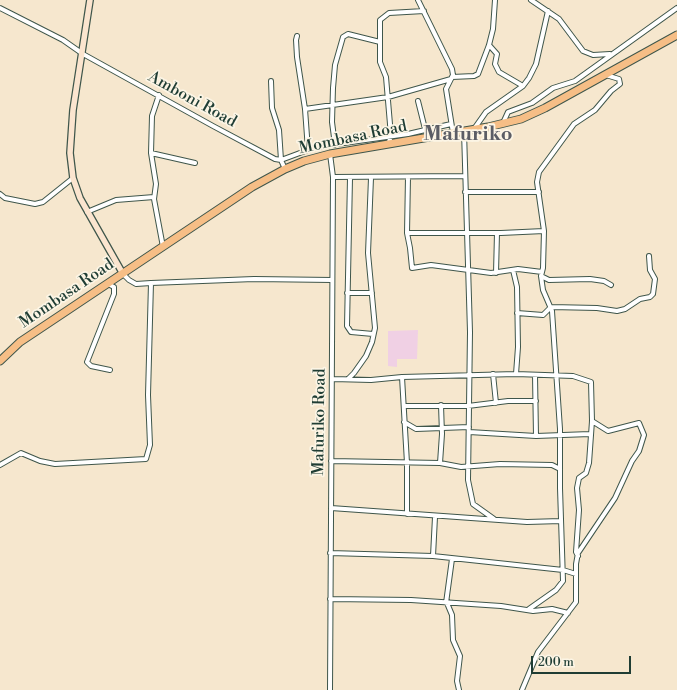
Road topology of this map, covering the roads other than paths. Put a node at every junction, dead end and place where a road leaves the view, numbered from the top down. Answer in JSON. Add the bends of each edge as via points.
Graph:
{"nodes":[{"id":1,"x":90,"y":0,"type":"edge"},
{"id":2,"x":418,"y":0,"type":"edge"},
{"id":3,"x":495,"y":0,"type":"edge"},
{"id":4,"x":531,"y":0,"type":"edge"},
{"id":5,"x":541,"y":0,"type":"edge"},
{"id":6,"x":539,"y":5,"type":"junction"},
{"id":7,"x":0,"y":8,"type":"edge"},
{"id":8,"x":677,"y":8,"type":"edge"},
{"id":9,"x":424,"y":11,"type":"junction"},
{"id":10,"x":548,"y":11,"type":"junction"},
{"id":11,"x":677,"y":35,"type":"edge"},
{"id":12,"x":297,"y":36,"type":"dead end"},
{"id":13,"x":380,"y":42,"type":"junction"},
{"id":14,"x":489,"y":45,"type":"junction"},
{"id":15,"x":613,"y":53,"type":"junction"},
{"id":16,"x":83,"y":54,"type":"junction"},
{"id":17,"x":604,"y":75,"type":"junction"},
{"id":18,"x":452,"y":78,"type":"junction"},
{"id":19,"x":271,"y":81,"type":"dead end"},
{"id":20,"x":523,"y":86,"type":"junction"},
{"id":21,"x":159,"y":95,"type":"junction"},
{"id":22,"x":388,"y":97,"type":"junction"},
{"id":23,"x":418,"y":101,"type":"dead end"},
{"id":24,"x":332,"y":105,"type":"junction"},
{"id":25,"x":305,"y":109,"type":"junction"},
{"id":26,"x":503,"y":123,"type":"junction"},
{"id":27,"x":451,"y":124,"type":"junction"},
{"id":28,"x":425,"y":129,"type":"junction"},
{"id":29,"x":474,"y":129,"type":"junction"},
{"id":30,"x":464,"y":131,"type":"junction"},
{"id":31,"x":453,"y":133,"type":"junction"},
{"id":32,"x":391,"y":136,"type":"junction"},
{"id":33,"x":335,"y":145,"type":"junction"},
{"id":34,"x":388,"y":145,"type":"junction"},
{"id":35,"x":308,"y":150,"type":"junction"},
{"id":36,"x":151,"y":152,"type":"junction"},
{"id":37,"x":330,"y":154,"type":"junction"},
{"id":38,"x":282,"y":160,"type":"junction"},
{"id":39,"x":195,"y":163,"type":"dead end"},
{"id":40,"x":285,"y":169,"type":"junction"},
{"id":41,"x":464,"y":176,"type":"junction"},
{"id":42,"x":333,"y":177,"type":"junction"},
{"id":43,"x":408,"y":177,"type":"junction"},
{"id":44,"x":73,"y":178,"type":"junction"},
{"id":45,"x":350,"y":178,"type":"junction"},
{"id":46,"x":371,"y":178,"type":"junction"},
{"id":47,"x":465,"y":192,"type":"junction"},
{"id":48,"x":539,"y":192,"type":"junction"},
{"id":49,"x":0,"y":194,"type":"edge"},
{"id":50,"x":154,"y":197,"type":"junction"},
{"id":51,"x":86,"y":212,"type":"junction"},
{"id":52,"x":544,"y":231,"type":"junction"},
{"id":53,"x":407,"y":233,"type":"junction"},
{"id":54,"x":466,"y":233,"type":"junction"},
{"id":55,"x":497,"y":233,"type":"junction"},
{"id":56,"x":163,"y":247,"type":"junction"},
{"id":57,"x":649,"y":256,"type":"dead end"},
{"id":58,"x":467,"y":270,"type":"junction"},
{"id":59,"x":513,"y":270,"type":"junction"},
{"id":60,"x":496,"y":273,"type":"junction"},
{"id":61,"x":123,"y":274,"type":"junction"},
{"id":62,"x":541,"y":274,"type":"junction"},
{"id":63,"x":332,"y":280,"type":"junction"},
{"id":64,"x":151,"y":283,"type":"junction"},
{"id":65,"x":108,"y":284,"type":"junction"},
{"id":66,"x":611,"y":285,"type":"dead end"},
{"id":67,"x":347,"y":293,"type":"junction"},
{"id":68,"x":372,"y":293,"type":"junction"},
{"id":69,"x":551,"y":307,"type":"junction"},
{"id":70,"x":517,"y":313,"type":"junction"},
{"id":71,"x":373,"y":334,"type":"junction"},
{"id":72,"x":0,"y":361,"type":"edge"},
{"id":73,"x":110,"y":370,"type":"dead end"},
{"id":74,"x":493,"y":374,"type":"junction"},
{"id":75,"x":516,"y":374,"type":"junction"},
{"id":76,"x":534,"y":375,"type":"junction"},
{"id":77,"x":557,"y":375,"type":"junction"},
{"id":78,"x":469,"y":376,"type":"junction"},
{"id":79,"x":402,"y":377,"type":"junction"},
{"id":80,"x":333,"y":379,"type":"junction"},
{"id":81,"x":347,"y":379,"type":"junction"},
{"id":82,"x":536,"y":400,"type":"junction"},
{"id":83,"x":496,"y":403,"type":"junction"},
{"id":84,"x":441,"y":405,"type":"junction"},
{"id":85,"x":404,"y":406,"type":"junction"},
{"id":86,"x":468,"y":406,"type":"junction"},
{"id":87,"x":592,"y":421,"type":"junction"},
{"id":88,"x":404,"y":422,"type":"junction"},
{"id":89,"x":441,"y":430,"type":"junction"},
{"id":90,"x":469,"y":430,"type":"junction"},
{"id":91,"x":590,"y":434,"type":"junction"},
{"id":92,"x":536,"y":436,"type":"junction"},
{"id":93,"x":560,"y":436,"type":"junction"},
{"id":94,"x":331,"y":460,"type":"junction"},
{"id":95,"x":407,"y":463,"type":"junction"},
{"id":96,"x":440,"y":464,"type":"junction"},
{"id":97,"x":0,"y":465,"type":"edge"},
{"id":98,"x":469,"y":465,"type":"junction"},
{"id":99,"x":560,"y":469,"type":"junction"},
{"id":100,"x":331,"y":508,"type":"junction"},
{"id":101,"x":407,"y":514,"type":"junction"},
{"id":102,"x":435,"y":517,"type":"junction"},
{"id":103,"x":494,"y":519,"type":"junction"},
{"id":104,"x":561,"y":521,"type":"junction"},
{"id":105,"x":330,"y":553,"type":"junction"},
{"id":106,"x":433,"y":556,"type":"junction"},
{"id":107,"x":578,"y":556,"type":"junction"},
{"id":108,"x":452,"y":559,"type":"junction"},
{"id":109,"x":563,"y":570,"type":"junction"},
{"id":110,"x":576,"y":574,"type":"junction"},
{"id":111,"x":330,"y":598,"type":"junction"},
{"id":112,"x":446,"y":603,"type":"junction"},
{"id":113,"x":529,"y":609,"type":"junction"},
{"id":114,"x":568,"y":613,"type":"junction"},
{"id":115,"x":330,"y":690,"type":"edge"},
{"id":116,"x":459,"y":690,"type":"edge"},
{"id":117,"x":522,"y":690,"type":"edge"}],
"edges":[{"from":1,"to":16,"type":"main road"},
{"from":2,"to":9,"type":"street"},
{"from":3,"to":14,"type":"street"},
{"from":4,"to":6,"type":"street"},
{"from":5,"to":6,"type":"street"},
{"from":6,"to":10,"type":"street"},
{"from":7,"to":16,"type":"street","name":"Amboni Road","via":[[63,40]]},
{"from":8,"to":15,"type":"street"},
{"from":9,"to":13,"type":"street","via":[[389,13],[383,17],[380,20]]},
{"from":9,"to":18,"type":"street","via":[[448,57]]},
{"from":10,"to":15,"type":"street","via":[[559,18],[583,51],[593,55]]},
{"from":10,"to":20,"type":"street","via":[[536,64]]},
{"from":11,"to":17,"type":"highway","name":"Mombasa Road"},
{"from":12,"to":25,"type":"street","via":[[297,57]]},
{"from":13,"to":22,"type":"street","via":[[380,62],[386,77]]},
{"from":13,"to":24,"type":"street","via":[[344,35],[335,65]]},
{"from":14,"to":18,"type":"street","via":[[476,76]]},
{"from":14,"to":20,"type":"street","via":[[497,54],[495,64],[499,72]]},
{"from":15,"to":26,"type":"street","via":[[575,81],[553,88],[541,98],[508,112]]},
{"from":16,"to":21,"type":"street","name":"Amboni Road"},
{"from":16,"to":44,"type":"main road","via":[[70,130]]},
{"from":17,"to":26,"type":"highway","name":"Mombasa Road","via":[[545,108],[521,119]]},
{"from":17,"to":48,"type":"street","via":[[620,79],[620,84],[595,110],[574,124],[539,170]]},
{"from":18,"to":22,"type":"street"},
{"from":18,"to":27,"type":"street","via":[[446,89]]},
{"from":19,"to":38,"type":"street","via":[[272,108],[279,130]]},
{"from":20,"to":29,"type":"street","via":[[486,112]]},
{"from":21,"to":36,"type":"street","via":[[152,116]]},
{"from":21,"to":38,"type":"street","name":"Amboni Road","via":[[275,159]]},
{"from":22,"to":24,"type":"street"},
{"from":22,"to":32,"type":"street"},
{"from":23,"to":28,"type":"street"},
{"from":24,"to":25,"type":"street"},
{"from":24,"to":33,"type":"street"},
{"from":25,"to":35,"type":"street"},
{"from":26,"to":29,"type":"highway","name":"Mombasa Road"},
{"from":27,"to":28,"type":"street"},
{"from":27,"to":31,"type":"street"},
{"from":28,"to":32,"type":"street"},
{"from":29,"to":30,"type":"highway","name":"Mombasa Road"},
{"from":30,"to":31,"type":"highway","name":"Mombasa Road"},
{"from":30,"to":41,"type":"street"},
{"from":31,"to":34,"type":"highway","name":"Mombasa Road"},
{"from":32,"to":33,"type":"street"},
{"from":32,"to":34,"type":"street"},
{"from":33,"to":35,"type":"street"},
{"from":34,"to":37,"type":"highway","name":"Mombasa Road"},
{"from":35,"to":38,"type":"street"},
{"from":36,"to":39,"type":"street"},
{"from":36,"to":50,"type":"street","via":[[156,184]]},
{"from":37,"to":40,"type":"highway","name":"Mombasa Road"},
{"from":37,"to":42,"type":"street","name":"Mafuriko Road"},
{"from":38,"to":40,"type":"street"},
{"from":40,"to":56,"type":"highway","name":"Mombasa Road","via":[[252,187]]},
{"from":41,"to":43,"type":"street"},
{"from":41,"to":47,"type":"street"},
{"from":42,"to":45,"type":"street"},
{"from":42,"to":63,"type":"street","name":"Mafuriko Road"},
{"from":43,"to":46,"type":"street"},
{"from":43,"to":53,"type":"street"},
{"from":44,"to":49,"type":"street","via":[[43,202],[36,204],[5,198]]},
{"from":44,"to":51,"type":"main road"},
{"from":45,"to":46,"type":"street"},
{"from":45,"to":67,"type":"street"},
{"from":46,"to":68,"type":"street","via":[[368,253]]},
{"from":47,"to":48,"type":"street"},
{"from":47,"to":54,"type":"street"},
{"from":48,"to":52,"type":"street"},
{"from":50,"to":51,"type":"street","via":[[116,200]]},
{"from":50,"to":56,"type":"street"},
{"from":51,"to":61,"type":"main road"},
{"from":52,"to":55,"type":"street"},
{"from":52,"to":62,"type":"street"},
{"from":53,"to":54,"type":"street"},
{"from":53,"to":58,"type":"street","via":[[412,268],[431,265]]},
{"from":54,"to":55,"type":"street"},
{"from":54,"to":58,"type":"street"},
{"from":55,"to":60,"type":"street"},
{"from":56,"to":61,"type":"highway","name":"Mombasa Road"},
{"from":57,"to":69,"type":"street","via":[[650,270],[655,279],[653,294],[650,297],[640,299],[620,310]]},
{"from":58,"to":60,"type":"street"},
{"from":58,"to":78,"type":"street"},
{"from":59,"to":60,"type":"street"},
{"from":59,"to":62,"type":"street"},
{"from":59,"to":70,"type":"street","via":[[517,287]]},
{"from":61,"to":64,"type":"street","via":[[136,284]]},
{"from":61,"to":65,"type":"highway","name":"Mombasa Road"},
{"from":62,"to":66,"type":"street","via":[[549,280],[590,279]]},
{"from":62,"to":69,"type":"street","via":[[543,290]]},
{"from":63,"to":64,"type":"street","via":[[254,279]]},
{"from":63,"to":80,"type":"street","name":"Mafuriko Road"},
{"from":64,"to":97,"type":"street","via":[[148,395],[150,445],[146,459],[55,464],[21,453]]},
{"from":65,"to":72,"type":"highway","name":"Mombasa Road","via":[[20,342]]},
{"from":65,"to":73,"type":"street","via":[[114,287],[114,294],[87,362],[91,366]]},
{"from":67,"to":68,"type":"street"},
{"from":67,"to":71,"type":"street","via":[[348,330]]},
{"from":68,"to":71,"type":"street","via":[[375,328]]},
{"from":69,"to":70,"type":"street","via":[[543,315]]},
{"from":69,"to":77,"type":"street"},
{"from":70,"to":75,"type":"street"},
{"from":71,"to":81,"type":"street","via":[[366,356]]},
{"from":74,"to":75,"type":"street"},
{"from":74,"to":78,"type":"street"},
{"from":74,"to":83,"type":"street"},
{"from":75,"to":76,"type":"street"},
{"from":76,"to":77,"type":"street"},
{"from":76,"to":82,"type":"street"},
{"from":77,"to":87,"type":"street","via":[[573,376],[591,382]]},
{"from":77,"to":93,"type":"street"},
{"from":78,"to":79,"type":"street"},
{"from":78,"to":86,"type":"street"},
{"from":79,"to":81,"type":"street"},
{"from":79,"to":85,"type":"street"},
{"from":80,"to":81,"type":"street"},
{"from":80,"to":94,"type":"street","name":"Mafuriko Road"},
{"from":82,"to":83,"type":"street"},
{"from":82,"to":92,"type":"street"},
{"from":83,"to":86,"type":"street"},
{"from":84,"to":85,"type":"street"},
{"from":84,"to":86,"type":"street"},
{"from":84,"to":89,"type":"street"},
{"from":85,"to":88,"type":"street"},
{"from":86,"to":90,"type":"street"},
{"from":87,"to":91,"type":"street"},
{"from":87,"to":107,"type":"street","via":[[608,431],[637,423],[644,436],[615,498]]},
{"from":88,"to":89,"type":"street","via":[[416,429]]},
{"from":88,"to":95,"type":"street"},
{"from":89,"to":90,"type":"street"},
{"from":89,"to":96,"type":"street"},
{"from":90,"to":92,"type":"street"},
{"from":90,"to":98,"type":"street"},
{"from":91,"to":93,"type":"street"},
{"from":91,"to":107,"type":"street","via":[[589,463],[586,473],[579,478],[577,488]]},
{"from":92,"to":93,"type":"street"},
{"from":93,"to":99,"type":"street"},
{"from":94,"to":95,"type":"street"},
{"from":94,"to":100,"type":"street","name":"Mafuriko Road"},
{"from":95,"to":96,"type":"street"},
{"from":95,"to":101,"type":"street"},
{"from":96,"to":98,"type":"street","via":[[461,467]]},
{"from":98,"to":99,"type":"street","via":[[552,465]]},
{"from":98,"to":103,"type":"street","via":[[468,480],[473,504]]},
{"from":99,"to":104,"type":"street"},
{"from":100,"to":101,"type":"street"},
{"from":100,"to":105,"type":"street","name":"Mafuriko Road"},
{"from":101,"to":102,"type":"street"},
{"from":102,"to":103,"type":"street"},
{"from":102,"to":106,"type":"street"},
{"from":103,"to":104,"type":"street","via":[[527,522]]},
{"from":104,"to":109,"type":"street"},
{"from":105,"to":106,"type":"street"},
{"from":105,"to":111,"type":"street","name":"Mafuriko Road"},
{"from":106,"to":108,"type":"street"},
{"from":107,"to":110,"type":"street"},
{"from":108,"to":109,"type":"street"},
{"from":108,"to":112,"type":"street"},
{"from":109,"to":110,"type":"street"},
{"from":109,"to":113,"type":"street","via":[[562,584]]},
{"from":110,"to":114,"type":"street","via":[[577,598]]},
{"from":111,"to":112,"type":"street"},
{"from":111,"to":115,"type":"street","name":"Mafuriko Road"},
{"from":112,"to":113,"type":"street"},
{"from":112,"to":116,"type":"street","via":[[452,615],[453,640],[460,656],[457,681]]},
{"from":113,"to":114,"type":"street","via":[[552,609]]},
{"from":114,"to":117,"type":"street","via":[[538,652]]}]}
